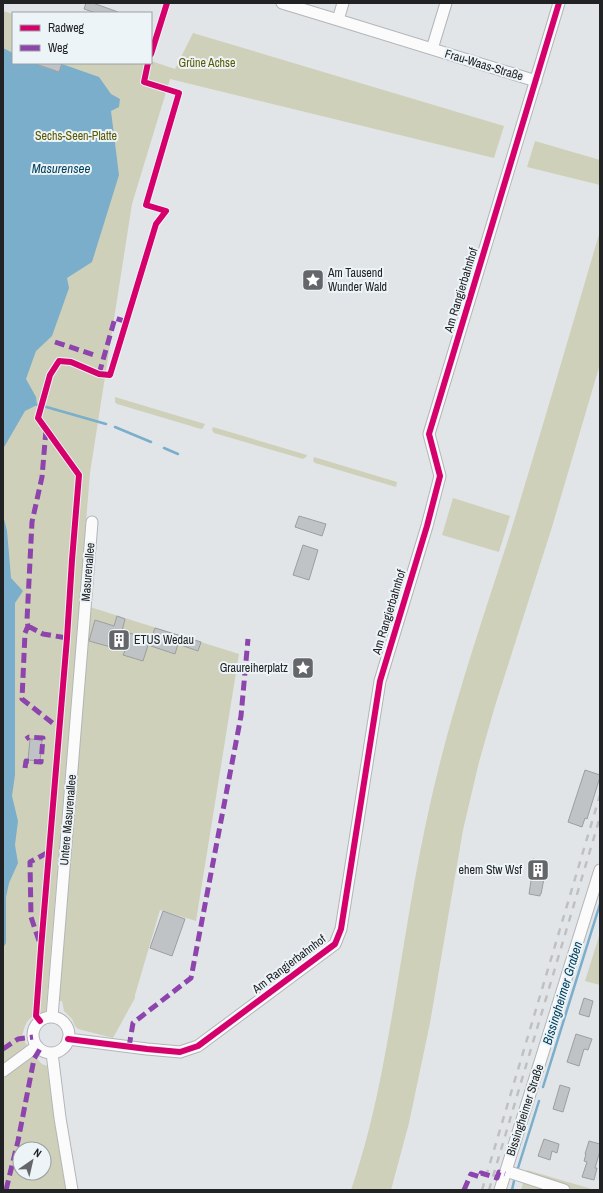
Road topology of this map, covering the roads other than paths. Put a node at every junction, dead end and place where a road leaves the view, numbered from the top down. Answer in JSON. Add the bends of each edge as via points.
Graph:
{"nodes":[{"id":1,"x":282,"y":3,"type":"edge"},
{"id":2,"x":343,"y":3,"type":"edge"},
{"id":3,"x":446,"y":3,"type":"edge"},
{"id":4,"x":559,"y":3,"type":"edge"},
{"id":5,"x":338,"y":20,"type":"junction"},
{"id":6,"x":432,"y":50,"type":"junction"},
{"id":7,"x":536,"y":81,"type":"junction"},
{"id":8,"x":92,"y":522,"type":"dead end"},
{"id":9,"x":84,"y":623,"type":"joint"},
{"id":10,"x":600,"y":870,"type":"edge"},
{"id":11,"x":52,"y":1017,"type":"junction"},
{"id":12,"x":68,"y":1038,"type":"junction"},
{"id":13,"x":37,"y":1046,"type":"junction"},
{"id":14,"x":52,"y":1053,"type":"junction"},
{"id":15,"x":3,"y":1071,"type":"edge"},
{"id":16,"x":506,"y":1171,"type":"junction"},
{"id":17,"x":72,"y":1190,"type":"edge"},
{"id":18,"x":500,"y":1190,"type":"edge"},
{"id":19,"x":564,"y":1190,"type":"edge"}],
"edges":[{"from":1,"to":5,"type":"street","name":"Frau-Waas-Straße"},
{"from":2,"to":5,"type":"street"},
{"from":3,"to":6,"type":"street","name":"Frau-Waas-Straße"},
{"from":4,"to":7,"type":"street","name":"Am Rangierbahnhof"},
{"from":5,"to":6,"type":"street","name":"Frau-Waas-Straße"},
{"from":6,"to":7,"type":"street","name":"Frau-Waas-Straße"},
{"from":7,"to":12,"type":"street","name":"Am Rangierbahnhof","via":[[429,434],[440,476],[380,681],[342,929],[335,944],[198,1046],[180,1052]]},
{"from":8,"to":9,"type":"street","name":"Masurenallee"},
{"from":9,"to":11,"type":"street","name":"Untere Masurenallee"},
{"from":10,"to":16,"type":"street","name":"Bissingheimer Straße"},
{"from":11,"to":12,"type":"street","via":[[65,1024]]},
{"from":11,"to":13,"type":"street","via":[[40,1021],[34,1028],[33,1037]]},
{"from":12,"to":14,"type":"street","via":[[62,1048]]},
{"from":13,"to":14,"type":"street"},
{"from":13,"to":15,"type":"street"},
{"from":14,"to":17,"type":"street"},
{"from":16,"to":18,"type":"street","name":"Bissingheimer Straße"},
{"from":16,"to":19,"type":"street"}]}
